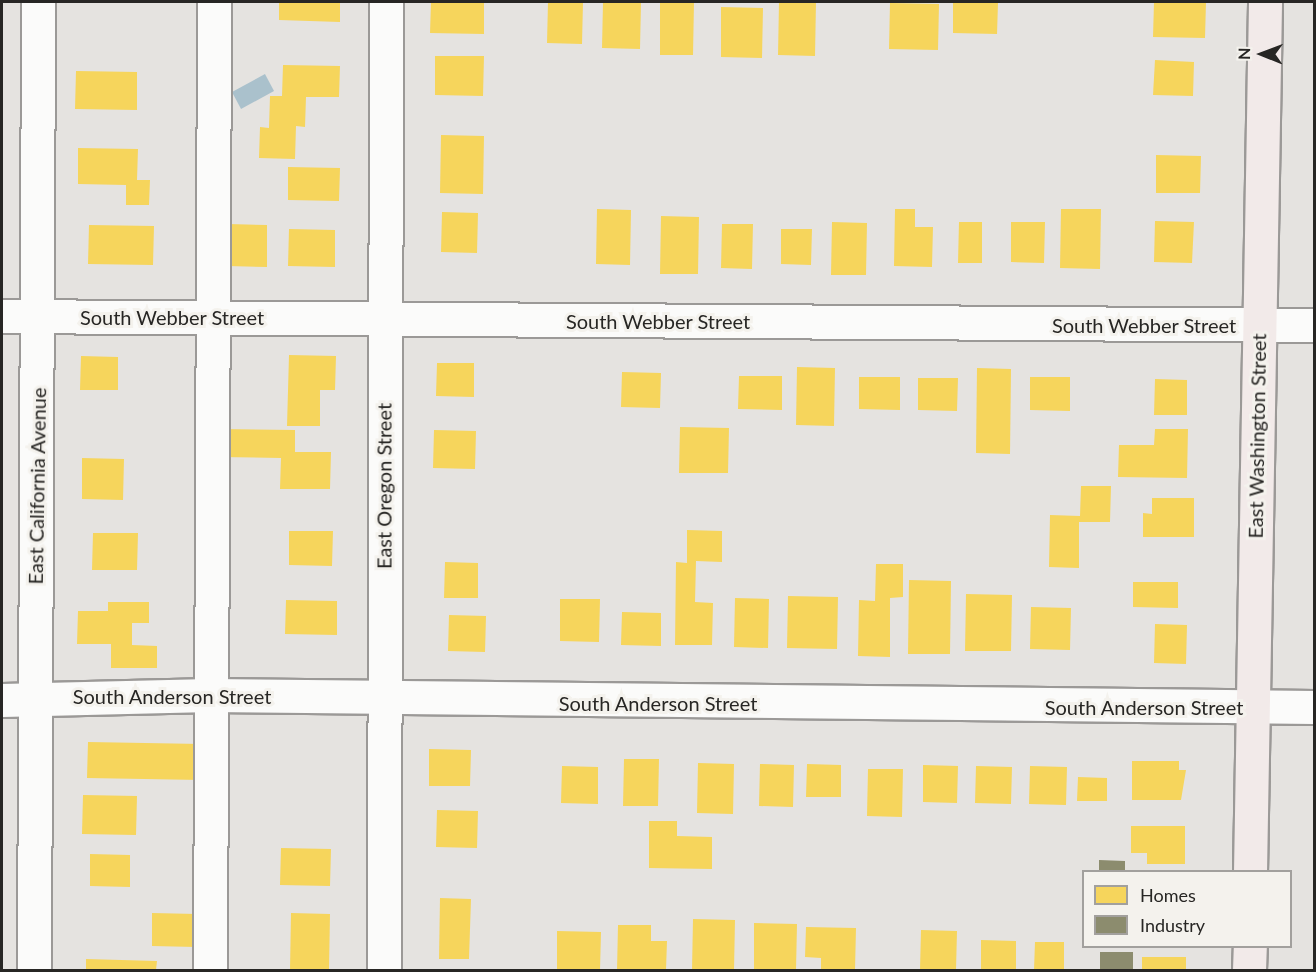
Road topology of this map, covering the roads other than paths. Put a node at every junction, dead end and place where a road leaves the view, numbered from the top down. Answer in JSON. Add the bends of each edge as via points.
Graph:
{"nodes":[{"id":1,"x":38,"y":2,"type":"edge"},
{"id":2,"x":214,"y":2,"type":"edge"},
{"id":3,"x":386,"y":2,"type":"edge"},
{"id":4,"x":1265,"y":2,"type":"edge"},
{"id":5,"x":2,"y":316,"type":"edge"},
{"id":6,"x":39,"y":316,"type":"junction"},
{"id":7,"x":212,"y":317,"type":"junction"},
{"id":8,"x":384,"y":318,"type":"junction"},
{"id":9,"x":1259,"y":325,"type":"junction"},
{"id":10,"x":1314,"y":325,"type":"edge"},
{"id":11,"x":210,"y":695,"type":"junction"},
{"id":12,"x":34,"y":697,"type":"junction"},
{"id":13,"x":383,"y":698,"type":"junction"},
{"id":14,"x":2,"y":700,"type":"edge"},
{"id":15,"x":1314,"y":707,"type":"edge"},
{"id":16,"x":1252,"y":708,"type":"junction"},
{"id":17,"x":1250,"y":870,"type":"edge"},
{"id":18,"x":1250,"y":948,"type":"edge"},
{"id":19,"x":34,"y":970,"type":"edge"},
{"id":20,"x":210,"y":970,"type":"edge"},
{"id":21,"x":384,"y":970,"type":"edge"},
{"id":22,"x":1250,"y":970,"type":"edge"}],
"edges":[{"from":1,"to":6,"type":"street","name":"East California Avenue"},
{"from":2,"to":7,"type":"street"},
{"from":3,"to":8,"type":"street","name":"East Oregon Street"},
{"from":4,"to":9,"type":"main road","name":"East Washington Street"},
{"from":5,"to":6,"type":"street","name":"South Webber Street"},
{"from":6,"to":7,"type":"street","name":"South Webber Street"},
{"from":6,"to":12,"type":"street","name":"East California Avenue"},
{"from":7,"to":8,"type":"street","name":"South Webber Street"},
{"from":7,"to":11,"type":"street"},
{"from":8,"to":9,"type":"street","name":"South Webber Street"},
{"from":8,"to":13,"type":"street","name":"East Oregon Street"},
{"from":9,"to":10,"type":"street","name":"South Webber Street"},
{"from":9,"to":16,"type":"main road","name":"East Washington Street"},
{"from":11,"to":12,"type":"street","name":"South Anderson Street"},
{"from":11,"to":13,"type":"street","name":"South Anderson Street"},
{"from":11,"to":20,"type":"street"},
{"from":12,"to":14,"type":"street","name":"South Anderson Street"},
{"from":12,"to":19,"type":"street","name":"East California Avenue"},
{"from":13,"to":16,"type":"street","name":"South Anderson Street"},
{"from":13,"to":21,"type":"street","name":"East Oregon Street"},
{"from":15,"to":16,"type":"street","name":"South Anderson Street"},
{"from":16,"to":17,"type":"main road","name":"East Washington Street"},
{"from":18,"to":22,"type":"main road"}]}
